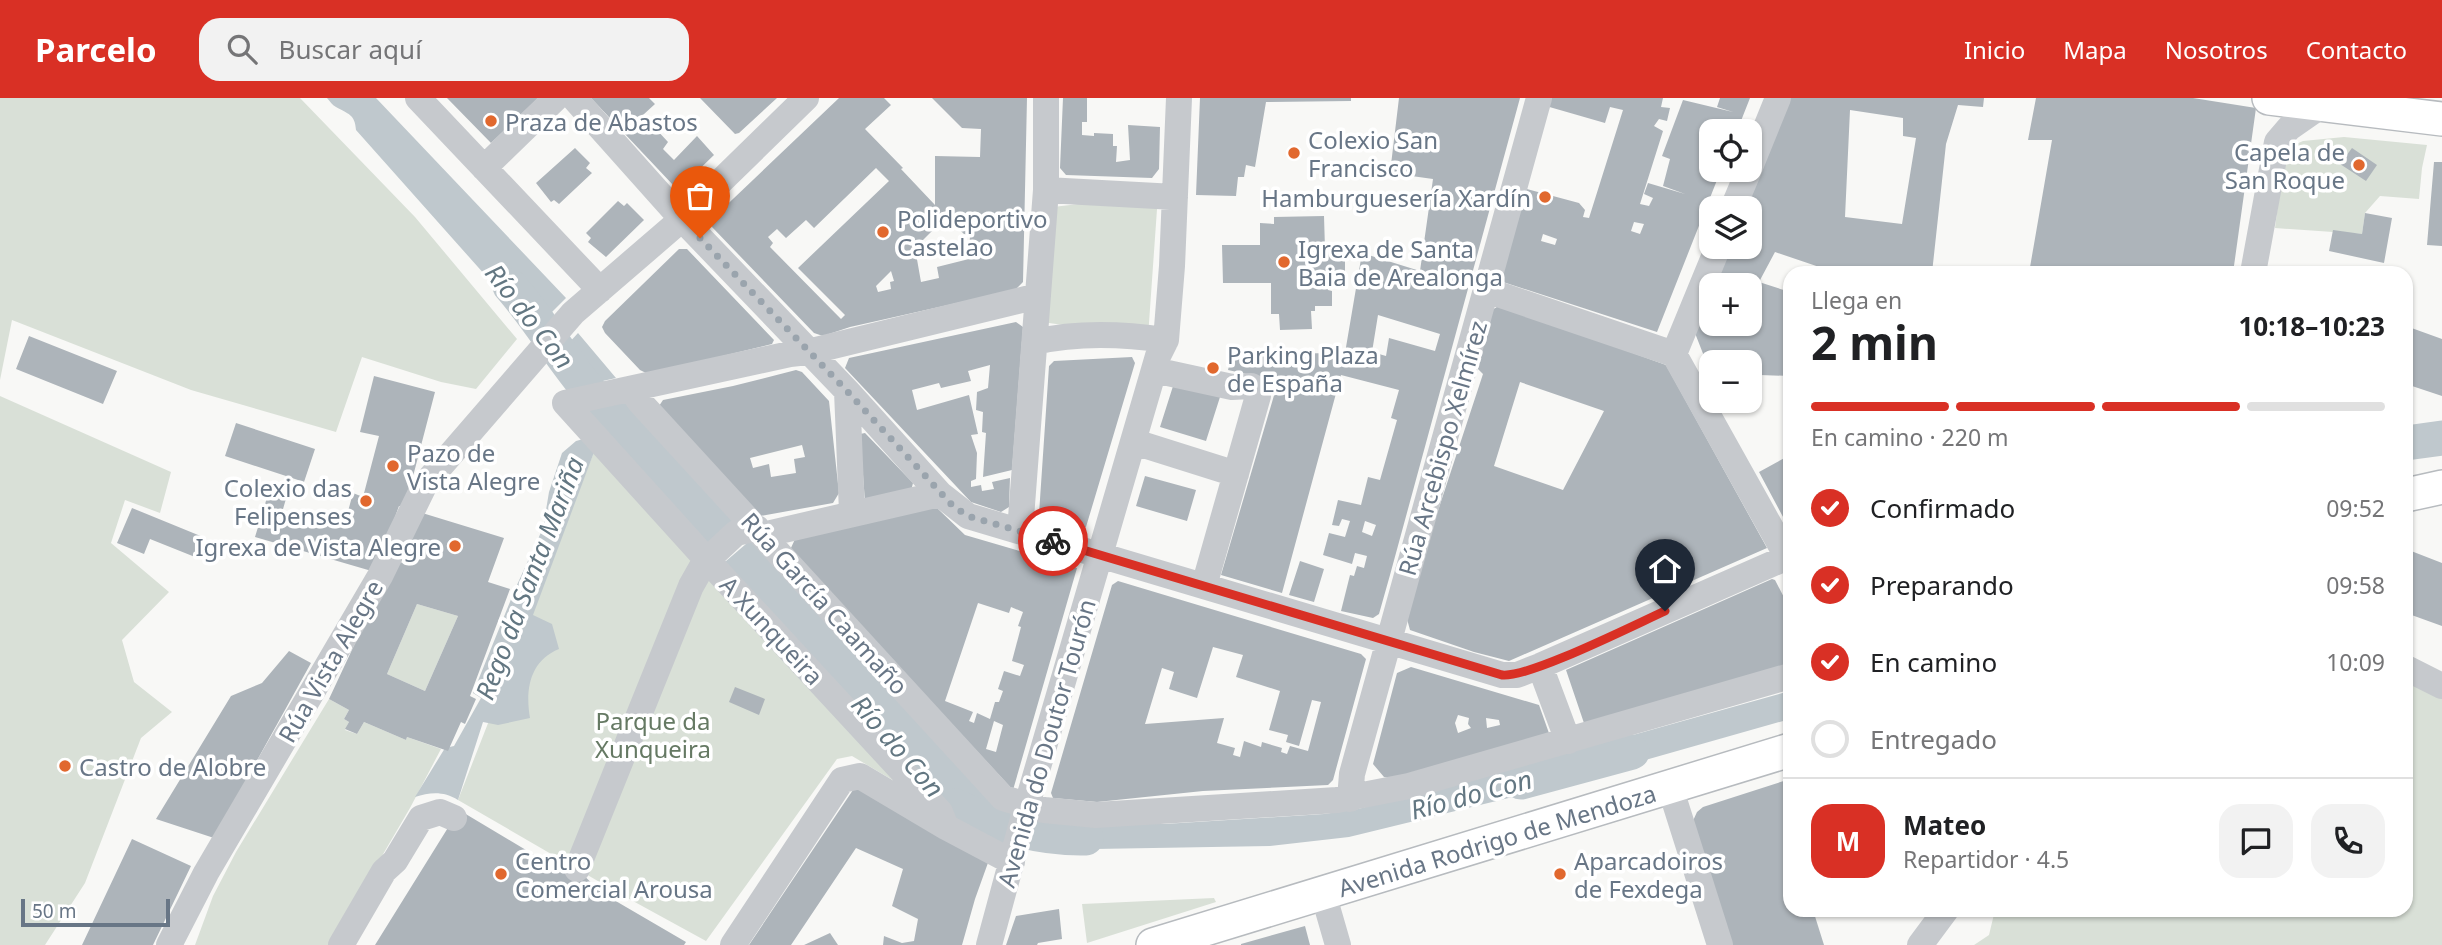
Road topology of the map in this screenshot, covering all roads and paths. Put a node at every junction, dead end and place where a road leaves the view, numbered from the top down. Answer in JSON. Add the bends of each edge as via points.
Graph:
{"nodes":[{"id":1,"x":418,"y":98,"type":"edge"},
{"id":2,"x":556,"y":98,"type":"edge"},
{"id":3,"x":574,"y":98,"type":"edge"},
{"id":4,"x":806,"y":98,"type":"edge"},
{"id":5,"x":1046,"y":98,"type":"edge"},
{"id":6,"x":1179,"y":98,"type":"edge"},
{"id":7,"x":1539,"y":98,"type":"edge"},
{"id":8,"x":1778,"y":98,"type":"edge"},
{"id":9,"x":2269,"y":98,"type":"edge"},
{"id":10,"x":2322,"y":105,"type":"junction"},
{"id":11,"x":2442,"y":119,"type":"edge"},
{"id":12,"x":1762,"y":139,"type":"edge"},
{"id":13,"x":484,"y":168,"type":"junction"},
{"id":14,"x":1046,"y":190,"type":"junction"},
{"id":15,"x":1175,"y":197,"type":"junction"},
{"id":16,"x":682,"y":219,"type":"junction"},
{"id":17,"x":1713,"y":259,"type":"edge"},
{"id":18,"x":2254,"y":266,"type":"edge"},
{"id":19,"x":600,"y":290,"type":"junction"},
{"id":20,"x":1486,"y":290,"type":"junction"},
{"id":21,"x":1038,"y":296,"type":"junction"},
{"id":22,"x":1166,"y":340,"type":"junction"},
{"id":23,"x":1035,"y":342,"type":"junction"},
{"id":24,"x":808,"y":352,"type":"junction"},
{"id":25,"x":1674,"y":354,"type":"junction"},
{"id":26,"x":1154,"y":370,"type":"junction"},
{"id":27,"x":631,"y":389,"type":"junction"},
{"id":28,"x":847,"y":391,"type":"junction"},
{"id":29,"x":1144,"y":445,"type":"dead end"},
{"id":30,"x":1236,"y":474,"type":"junction"},
{"id":31,"x":2442,"y":487,"type":"edge"},
{"id":32,"x":2413,"y":493,"type":"edge"},
{"id":33,"x":940,"y":494,"type":"junction"},
{"id":34,"x":852,"y":512,"type":"junction"},
{"id":35,"x":1020,"y":531,"type":"junction"},
{"id":36,"x":760,"y":532,"type":"junction"},
{"id":37,"x":1783,"y":547,"type":"edge"},
{"id":38,"x":1100,"y":555,"type":"junction"},
{"id":39,"x":707,"y":560,"type":"junction"},
{"id":40,"x":1783,"y":561,"type":"edge"},
{"id":41,"x":1204,"y":586,"type":"junction"},
{"id":42,"x":1388,"y":642,"type":"junction"},
{"id":43,"x":1540,"y":666,"type":"junction"},
{"id":44,"x":2413,"y":672,"type":"edge"},
{"id":45,"x":1783,"y":678,"type":"edge"},
{"id":46,"x":2442,"y":686,"type":"edge"},
{"id":47,"x":1568,"y":741,"type":"junction"},
{"id":48,"x":1783,"y":752,"type":"edge"},
{"id":49,"x":1670,"y":787,"type":"junction"},
{"id":50,"x":1350,"y":799,"type":"junction"},
{"id":51,"x":1026,"y":808,"type":"junction"},
{"id":52,"x":454,"y":818,"type":"dead end"},
{"id":53,"x":946,"y":827,"type":"junction"},
{"id":54,"x":1013,"y":857,"type":"junction"},
{"id":55,"x":577,"y":869,"type":"dead end"},
{"id":56,"x":1323,"y":892,"type":"junction"},
{"id":57,"x":1941,"y":917,"type":"edge"},
{"id":58,"x":169,"y":945,"type":"edge"},
{"id":59,"x":341,"y":945,"type":"edge"},
{"id":60,"x":733,"y":945,"type":"edge"},
{"id":61,"x":989,"y":945,"type":"edge"},
{"id":62,"x":1153,"y":945,"type":"edge"},
{"id":63,"x":1338,"y":945,"type":"edge"},
{"id":64,"x":1720,"y":945,"type":"edge"},
{"id":65,"x":1920,"y":945,"type":"edge"}],
"edges":[{"from":1,"to":13,"type":"street"},
{"from":2,"to":13,"type":"street"},
{"from":3,"to":16,"type":"street"},
{"from":4,"to":16,"type":"street","name":"Rúa Vista Alegre"},
{"from":5,"to":14,"type":"street"},
{"from":6,"to":15,"type":"street","name":"Avenida do Doutor Tourón"},
{"from":7,"to":20,"type":"street","name":"Rúa Arcebispo Xelmírez"},
{"from":8,"to":12,"type":"street"},
{"from":9,"to":10,"type":"main road"},
{"from":10,"to":11,"type":"main road"},
{"from":10,"to":18,"type":"street","via":[[2277,142]]},
{"from":13,"to":19,"type":"street"},
{"from":14,"to":15,"type":"street"},
{"from":14,"to":21,"type":"street"},
{"from":15,"to":22,"type":"street","name":"Avenida do Doutor Tourón"},
{"from":16,"to":19,"type":"street","name":"Rúa Vista Alegre"},
{"from":16,"to":24,"type":"street"},
{"from":17,"to":25,"type":"street"},
{"from":19,"to":58,"type":"street","name":"Rúa Vista Alegre","via":[[573,313],[425,484],[380,576],[206,873]]},
{"from":20,"to":25,"type":"street"},
{"from":20,"to":42,"type":"street","name":"Rúa Arcebispo Xelmírez"},
{"from":21,"to":23,"type":"street"},
{"from":21,"to":24,"type":"street"},
{"from":22,"to":23,"type":"street","via":[[1100,336]]},
{"from":22,"to":26,"type":"street","name":"Avenida do Doutor Tourón"},
{"from":23,"to":35,"type":"street"},
{"from":24,"to":27,"type":"street"},
{"from":24,"to":28,"type":"street"},
{"from":25,"to":37,"type":"street"},
{"from":26,"to":30,"type":"street","via":[[1256,389],[1258,396]]},
{"from":26,"to":38,"type":"street","name":"Avenida do Doutor Tourón"},
{"from":27,"to":36,"type":"street","name":"Rúa García Caamaño"},
{"from":27,"to":39,"type":"street","name":"A Xunqueira","via":[[565,403]]},
{"from":28,"to":33,"type":"street"},
{"from":28,"to":34,"type":"street"},
{"from":29,"to":30,"type":"street"},
{"from":30,"to":41,"type":"street"},
{"from":31,"to":32,"type":"main road"},
{"from":33,"to":34,"type":"street","name":"A Xunqueira"},
{"from":33,"to":35,"type":"street","via":[[968,516]]},
{"from":34,"to":36,"type":"street","name":"A Xunqueira"},
{"from":35,"to":38,"type":"street"},
{"from":36,"to":39,"type":"street","name":"A Xunqueira","via":[[737,533]]},
{"from":36,"to":51,"type":"street","name":"Rúa García Caamaño","via":[[1003,798]]},
{"from":38,"to":41,"type":"street"},
{"from":38,"to":51,"type":"street","name":"Avenida do Doutor Tourón"},
{"from":39,"to":53,"type":"street","name":"A Xunqueira","via":[[940,812]]},
{"from":39,"to":55,"type":"street","name":"A Xunqueira","via":[[691,586]]},
{"from":40,"to":43,"type":"street"},
{"from":41,"to":42,"type":"street"},
{"from":42,"to":43,"type":"street","via":[[1502,675]]},
{"from":42,"to":50,"type":"street","name":"Rúa Arcebispo Xelmírez","via":[[1352,774]]},
{"from":43,"to":47,"type":"street"},
{"from":44,"to":46,"type":"street"},
{"from":45,"to":47,"type":"street"},
{"from":47,"to":50,"type":"street"},
{"from":48,"to":49,"type":"main road","name":"Avenida Rodrigo de Mendoza"},
{"from":49,"to":56,"type":"main road","name":"Avenida Rodrigo de Mendoza"},
{"from":49,"to":64,"type":"street","name":"Avenida Rodrigo de Mendoza"},
{"from":50,"to":51,"type":"street","via":[[1096,815]]},
{"from":51,"to":54,"type":"street","name":"Avenida do Doutor Tourón"},
{"from":52,"to":59,"type":"street","via":[[440,812],[421,818]]},
{"from":53,"to":54,"type":"street"},
{"from":53,"to":60,"type":"street","via":[[860,776],[842,780]]},
{"from":54,"to":61,"type":"street","name":"Avenida do Doutor Tourón"},
{"from":56,"to":62,"type":"main road","name":"Avenida Rodrigo de Mendoza"},
{"from":56,"to":63,"type":"street","name":"Avenida Rodrigo de Mendoza"},
{"from":57,"to":65,"type":"street"}]}
